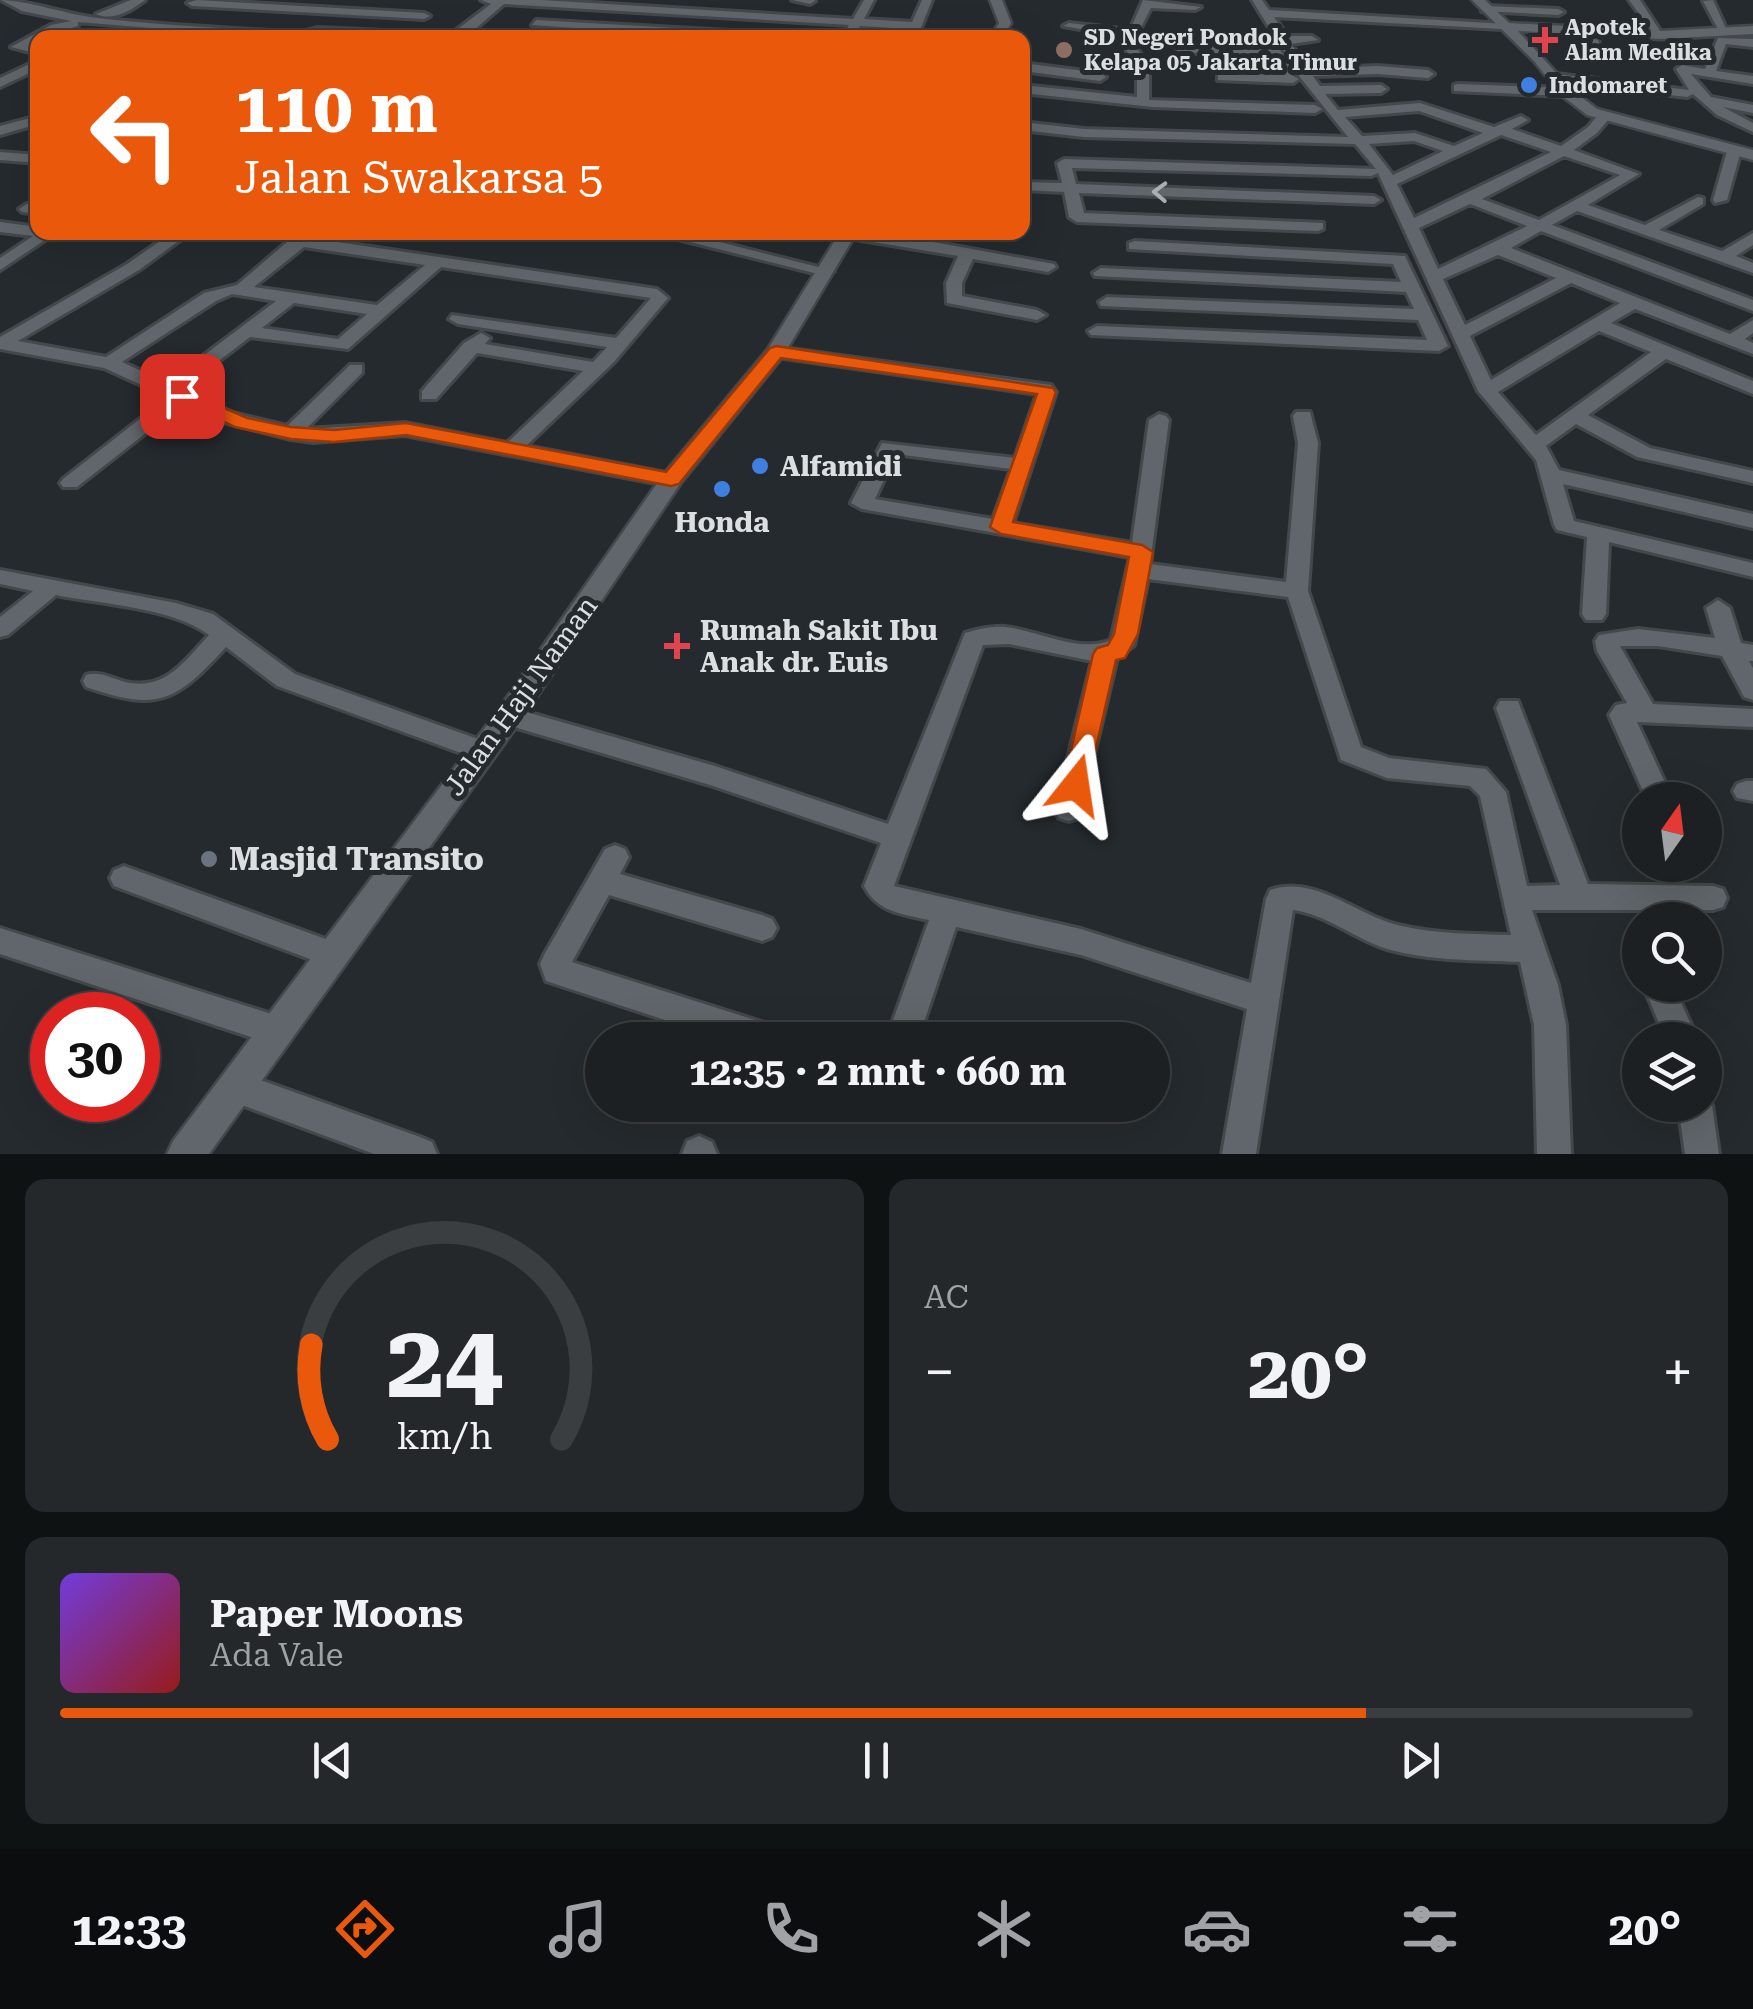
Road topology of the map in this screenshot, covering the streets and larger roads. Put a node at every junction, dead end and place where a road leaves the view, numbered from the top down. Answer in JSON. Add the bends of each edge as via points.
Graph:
{"nodes":[{"id":1,"x":6,"y":0,"type":"edge"},
{"id":2,"x":77,"y":0,"type":"edge"},
{"id":3,"x":140,"y":0,"type":"edge"},
{"id":4,"x":486,"y":0,"type":"edge"},
{"id":5,"x":502,"y":0,"type":"edge"},
{"id":6,"x":797,"y":0,"type":"edge"},
{"id":7,"x":810,"y":0,"type":"edge"},
{"id":8,"x":868,"y":0,"type":"edge"},
{"id":9,"x":927,"y":0,"type":"edge"},
{"id":10,"x":996,"y":0,"type":"edge"},
{"id":11,"x":1634,"y":0,"type":"edge"},
{"id":12,"x":1708,"y":1,"type":"edge"},
{"id":13,"x":1147,"y":2,"type":"edge"},
{"id":14,"x":1299,"y":2,"type":"edge"},
{"id":15,"x":560,"y":3,"type":"edge"},
{"id":16,"x":1260,"y":4,"type":"edge"},
{"id":17,"x":1482,"y":4,"type":"edge"},
{"id":18,"x":25,"y":6,"type":"edge"},
{"id":19,"x":684,"y":6,"type":"edge"},
{"id":20,"x":188,"y":8,"type":"edge"},
{"id":21,"x":1195,"y":8,"type":"dead end"},
{"id":22,"x":1558,"y":12,"type":"dead end"},
{"id":23,"x":46,"y":14,"type":"junction"},
{"id":24,"x":0,"y":16,"type":"edge"},
{"id":25,"x":68,"y":18,"type":"junction"},
{"id":26,"x":796,"y":18,"type":"junction"},
{"id":27,"x":86,"y":19,"type":"junction"},
{"id":28,"x":857,"y":22,"type":"junction"},
{"id":29,"x":1069,"y":26,"type":"dead end"},
{"id":30,"x":1504,"y":26,"type":"junction"},
{"id":31,"x":210,"y":28,"type":"junction"},
{"id":32,"x":49,"y":30,"type":"edge"},
{"id":33,"x":207,"y":30,"type":"edge"},
{"id":34,"x":232,"y":30,"type":"edge"},
{"id":35,"x":320,"y":30,"type":"edge"},
{"id":36,"x":404,"y":30,"type":"edge"},
{"id":37,"x":466,"y":30,"type":"edge"},
{"id":38,"x":596,"y":30,"type":"edge"},
{"id":39,"x":663,"y":30,"type":"edge"},
{"id":40,"x":788,"y":30,"type":"edge"},
{"id":41,"x":852,"y":30,"type":"edge"},
{"id":42,"x":902,"y":30,"type":"edge"},
{"id":43,"x":914,"y":30,"type":"edge"},
{"id":44,"x":1001,"y":30,"type":"edge"},
{"id":45,"x":1753,"y":30,"type":"edge"},
{"id":46,"x":1582,"y":31,"type":"junction"},
{"id":47,"x":1132,"y":34,"type":"junction"},
{"id":48,"x":1660,"y":35,"type":"junction"},
{"id":49,"x":1723,"y":35,"type":"junction"},
{"id":50,"x":30,"y":40,"type":"edge"},
{"id":51,"x":1282,"y":40,"type":"junction"},
{"id":52,"x":1312,"y":40,"type":"dead end"},
{"id":53,"x":0,"y":42,"type":"edge"},
{"id":54,"x":1753,"y":43,"type":"edge"},
{"id":55,"x":1182,"y":49,"type":"dead end"},
{"id":56,"x":1598,"y":49,"type":"dead end"},
{"id":57,"x":30,"y":50,"type":"edge"},
{"id":58,"x":0,"y":52,"type":"edge"},
{"id":59,"x":1712,"y":67,"type":"junction"},
{"id":60,"x":1753,"y":67,"type":"edge"},
{"id":61,"x":30,"y":68,"type":"edge"},
{"id":62,"x":1030,"y":68,"type":"edge"},
{"id":63,"x":1627,"y":72,"type":"dead end"},
{"id":64,"x":1428,"y":74,"type":"dead end"},
{"id":65,"x":1552,"y":74,"type":"junction"},
{"id":66,"x":1298,"y":76,"type":"junction"},
{"id":67,"x":1100,"y":77,"type":"dead end"},
{"id":68,"x":1222,"y":77,"type":"dead end"},
{"id":69,"x":1753,"y":80,"type":"edge"},
{"id":70,"x":1,"y":81,"type":"edge"},
{"id":71,"x":30,"y":85,"type":"edge"},
{"id":72,"x":1458,"y":88,"type":"dead end"},
{"id":73,"x":1689,"y":88,"type":"junction"},
{"id":74,"x":1381,"y":89,"type":"dead end"},
{"id":75,"x":1030,"y":90,"type":"edge"},
{"id":76,"x":1566,"y":92,"type":"junction"},
{"id":77,"x":1753,"y":94,"type":"edge"},
{"id":78,"x":1315,"y":99,"type":"junction"},
{"id":79,"x":1711,"y":101,"type":"junction"},
{"id":80,"x":1153,"y":103,"type":"dead end"},
{"id":81,"x":1753,"y":108,"type":"edge"},
{"id":82,"x":1335,"y":114,"type":"junction"},
{"id":83,"x":1603,"y":118,"type":"junction"},
{"id":84,"x":1521,"y":120,"type":"dead end"},
{"id":85,"x":30,"y":121,"type":"edge"},
{"id":86,"x":1030,"y":127,"type":"edge"},
{"id":87,"x":1753,"y":128,"type":"edge"},
{"id":88,"x":0,"y":131,"type":"edge"},
{"id":89,"x":1498,"y":131,"type":"junction"},
{"id":90,"x":1361,"y":140,"type":"junction"},
{"id":91,"x":1060,"y":142,"type":"dead end"},
{"id":92,"x":1564,"y":150,"type":"junction"},
{"id":93,"x":1455,"y":151,"type":"junction"},
{"id":94,"x":1734,"y":151,"type":"junction"},
{"id":95,"x":1753,"y":155,"type":"edge"},
{"id":96,"x":0,"y":156,"type":"edge"},
{"id":97,"x":30,"y":158,"type":"edge"},
{"id":98,"x":1245,"y":168,"type":"junction"},
{"id":99,"x":1371,"y":172,"type":"dead end"},
{"id":100,"x":1389,"y":182,"type":"junction"},
{"id":101,"x":1030,"y":187,"type":"edge"},
{"id":102,"x":1047,"y":188,"type":"junction"},
{"id":103,"x":1068,"y":190,"type":"junction"},
{"id":104,"x":1251,"y":195,"type":"junction"},
{"id":105,"x":1469,"y":199,"type":"junction"},
{"id":106,"x":1374,"y":200,"type":"dead end"},
{"id":107,"x":1720,"y":200,"type":"dead end"},
{"id":108,"x":1698,"y":201,"type":"dead end"},
{"id":109,"x":1575,"y":205,"type":"junction"},
{"id":110,"x":1127,"y":219,"type":"junction"},
{"id":111,"x":1260,"y":224,"type":"junction"},
{"id":112,"x":1318,"y":226,"type":"dead end"},
{"id":113,"x":1410,"y":226,"type":"junction"},
{"id":114,"x":0,"y":227,"type":"edge"},
{"id":115,"x":1538,"y":227,"type":"junction"},
{"id":116,"x":1646,"y":230,"type":"junction"},
{"id":117,"x":30,"y":231,"type":"edge"},
{"id":118,"x":1753,"y":238,"type":"edge"},
{"id":119,"x":35,"y":240,"type":"edge"},
{"id":120,"x":173,"y":240,"type":"edge"},
{"id":121,"x":329,"y":240,"type":"edge"},
{"id":122,"x":704,"y":240,"type":"edge"},
{"id":123,"x":845,"y":240,"type":"edge"},
{"id":124,"x":903,"y":240,"type":"edge"},
{"id":125,"x":322,"y":245,"type":"junction"},
{"id":126,"x":1135,"y":246,"type":"junction"},
{"id":127,"x":1498,"y":249,"type":"junction"},
{"id":128,"x":1269,"y":253,"type":"junction"},
{"id":129,"x":966,"y":256,"type":"junction"},
{"id":130,"x":1724,"y":257,"type":"junction"},
{"id":131,"x":440,"y":260,"type":"junction"},
{"id":132,"x":0,"y":264,"type":"edge"},
{"id":133,"x":1048,"y":268,"type":"dead end"},
{"id":134,"x":1753,"y":268,"type":"edge"},
{"id":135,"x":826,"y":271,"type":"junction"},
{"id":136,"x":1101,"y":274,"type":"dead end"},
{"id":137,"x":1136,"y":274,"type":"junction"},
{"id":138,"x":1434,"y":277,"type":"junction"},
{"id":139,"x":1570,"y":277,"type":"junction"},
{"id":140,"x":1277,"y":280,"type":"junction"},
{"id":141,"x":1412,"y":287,"type":"junction"},
{"id":142,"x":242,"y":289,"type":"junction"},
{"id":143,"x":290,"y":298,"type":"junction"},
{"id":144,"x":1107,"y":302,"type":"dead end"},
{"id":145,"x":1634,"y":302,"type":"junction"},
{"id":146,"x":1140,"y":304,"type":"junction"},
{"id":147,"x":1753,"y":306,"type":"edge"},
{"id":148,"x":1281,"y":310,"type":"junction"},
{"id":149,"x":380,"y":312,"type":"junction"},
{"id":150,"x":1037,"y":314,"type":"dead end"},
{"id":151,"x":1426,"y":315,"type":"junction"},
{"id":152,"x":458,"y":319,"type":"dead end"},
{"id":153,"x":1598,"y":324,"type":"junction"},
{"id":154,"x":496,"y":326,"type":"junction"},
{"id":155,"x":1753,"y":326,"type":"edge"},
{"id":156,"x":248,"y":331,"type":"junction"},
{"id":157,"x":1097,"y":332,"type":"dead end"},
{"id":158,"x":1141,"y":334,"type":"junction"},
{"id":159,"x":1460,"y":334,"type":"junction"},
{"id":160,"x":1732,"y":341,"type":"junction"},
{"id":161,"x":1294,"y":343,"type":"junction"},
{"id":162,"x":1,"y":344,"type":"edge"},
{"id":163,"x":620,"y":344,"type":"junction"},
{"id":164,"x":470,"y":347,"type":"junction"},
{"id":165,"x":1753,"y":349,"type":"edge"},
{"id":166,"x":1665,"y":351,"type":"junction"},
{"id":167,"x":776,"y":352,"type":"junction"},
{"id":168,"x":109,"y":363,"type":"junction"},
{"id":169,"x":595,"y":368,"type":"junction"},
{"id":170,"x":356,"y":369,"type":"dead end"},
{"id":171,"x":1753,"y":388,"type":"edge"},
{"id":172,"x":1486,"y":391,"type":"junction"},
{"id":173,"x":175,"y":393,"type":"junction"},
{"id":174,"x":429,"y":395,"type":"dead end"},
{"id":175,"x":1303,"y":416,"type":"dead end"},
{"id":176,"x":1575,"y":416,"type":"junction"},
{"id":177,"x":1160,"y":420,"type":"dead end"},
{"id":178,"x":291,"y":433,"type":"junction"},
{"id":179,"x":1536,"y":444,"type":"junction"},
{"id":180,"x":511,"y":450,"type":"junction"},
{"id":181,"x":1024,"y":465,"type":"junction"},
{"id":182,"x":1553,"y":475,"type":"junction"},
{"id":183,"x":1753,"y":477,"type":"edge"},
{"id":184,"x":671,"y":480,"type":"junction"},
{"id":185,"x":70,"y":482,"type":"dead end"},
{"id":186,"x":1753,"y":521,"type":"edge"},
{"id":187,"x":1001,"y":527,"type":"junction"},
{"id":188,"x":1598,"y":536,"type":"junction"},
{"id":189,"x":1139,"y":561,"type":"junction"},
{"id":190,"x":1753,"y":570,"type":"edge"},
{"id":191,"x":0,"y":577,"type":"edge"},
{"id":192,"x":52,"y":587,"type":"junction"},
{"id":193,"x":1297,"y":591,"type":"junction"},
{"id":194,"x":1718,"y":608,"type":"dead end"},
{"id":195,"x":1594,"y":614,"type":"dead end"},
{"id":196,"x":0,"y":629,"type":"edge"},
{"id":197,"x":225,"y":633,"type":"junction"},
{"id":198,"x":1742,"y":652,"type":"edge"},
{"id":199,"x":1106,"y":654,"type":"junction"},
{"id":200,"x":96,"y":681,"type":"dead end"},
{"id":201,"x":1753,"y":691,"type":"edge"},
{"id":202,"x":1508,"y":708,"type":"dead end"},
{"id":203,"x":1646,"y":712,"type":"junction"},
{"id":204,"x":509,"y":716,"type":"junction"},
{"id":205,"x":1753,"y":718,"type":"edge"},
{"id":206,"x":483,"y":750,"type":"junction"},
{"id":207,"x":1652,"y":782,"type":"edge"},
{"id":208,"x":1068,"y":810,"type":"dead end"},
{"id":209,"x":896,"y":837,"type":"junction"},
{"id":210,"x":124,"y":878,"type":"dead end"},
{"id":211,"x":1578,"y":896,"type":"junction"},
{"id":212,"x":1713,"y":898,"type":"dead end"},
{"id":213,"x":1515,"y":900,"type":"junction"},
{"id":214,"x":946,"y":913,"type":"junction"},
{"id":215,"x":762,"y":928,"type":"dead end"},
{"id":216,"x":0,"y":941,"type":"edge"},
{"id":217,"x":1532,"y":949,"type":"junction"},
{"id":218,"x":334,"y":955,"type":"junction"},
{"id":219,"x":1264,"y":1001,"type":"junction"},
{"id":220,"x":715,"y":1022,"type":"edge"},
{"id":221,"x":908,"y":1022,"type":"edge"},
{"id":222,"x":278,"y":1031,"type":"junction"},
{"id":223,"x":235,"y":1087,"type":"junction"},
{"id":224,"x":1697,"y":1122,"type":"edge"},
{"id":225,"x":415,"y":1153,"type":"edge"},
{"id":226,"x":186,"y":1154,"type":"edge"},
{"id":227,"x":1240,"y":1154,"type":"edge"},
{"id":228,"x":1554,"y":1154,"type":"edge"},
{"id":229,"x":1702,"y":1154,"type":"edge"}],
"edges":[{"from":1,"to":18,"type":"street"},
{"from":2,"to":23,"type":"street"},
{"from":3,"to":25,"type":"street","via":[[114,13]]},
{"from":4,"to":5,"type":"street"},
{"from":5,"to":15,"type":"street"},
{"from":5,"to":37,"type":"street"},
{"from":6,"to":7,"type":"street"},
{"from":7,"to":26,"type":"street"},
{"from":8,"to":28,"type":"street"},
{"from":9,"to":43,"type":"street"},
{"from":10,"to":44,"type":"street","via":[[1006,23]]},
{"from":11,"to":48,"type":"street"},
{"from":12,"to":49,"type":"street"},
{"from":13,"to":21,"type":"street"},
{"from":13,"to":47,"type":"street"},
{"from":14,"to":16,"type":"street"},
{"from":15,"to":19,"type":"street"},
{"from":15,"to":38,"type":"street","via":[[532,26]]},
{"from":16,"to":30,"type":"street"},
{"from":16,"to":51,"type":"street"},
{"from":17,"to":22,"type":"street"},
{"from":17,"to":30,"type":"street"},
{"from":18,"to":23,"type":"street"},
{"from":18,"to":24,"type":"street"},
{"from":19,"to":26,"type":"street"},
{"from":19,"to":39,"type":"street"},
{"from":20,"to":35,"type":"street"},
{"from":20,"to":36,"type":"street","via":[[429,12]]},
{"from":23,"to":25,"type":"street"},
{"from":25,"to":27,"type":"street"},
{"from":26,"to":28,"type":"street"},
{"from":26,"to":40,"type":"street"},
{"from":27,"to":31,"type":"street"},
{"from":27,"to":32,"type":"street"},
{"from":28,"to":41,"type":"street"},
{"from":28,"to":42,"type":"street"},
{"from":29,"to":47,"type":"street"},
{"from":30,"to":46,"type":"street"},
{"from":30,"to":65,"type":"street"},
{"from":31,"to":33,"type":"street"},
{"from":31,"to":34,"type":"street"},
{"from":45,"to":49,"type":"street"},
{"from":46,"to":48,"type":"street"},
{"from":46,"to":56,"type":"street"},
{"from":47,"to":75,"type":"street","via":[[1127,48],[1143,66],[1144,102]]},
{"from":48,"to":49,"type":"street"},
{"from":49,"to":54,"type":"street"},
{"from":49,"to":59,"type":"street"},
{"from":50,"to":57,"type":"street","via":[[16,47]]},
{"from":51,"to":52,"type":"street"},
{"from":51,"to":66,"type":"street"},
{"from":53,"to":58,"type":"street","via":[[6,44]]},
{"from":55,"to":66,"type":"street","via":[[1276,53]]},
{"from":59,"to":60,"type":"street"},
{"from":59,"to":69,"type":"street"},
{"from":59,"to":73,"type":"street","via":[[1682,69]]},
{"from":61,"to":70,"type":"street"},
{"from":62,"to":67,"type":"street"},
{"from":63,"to":65,"type":"street"},
{"from":64,"to":66,"type":"street"},
{"from":65,"to":73,"type":"street"},
{"from":65,"to":76,"type":"street"},
{"from":66,"to":68,"type":"street"},
{"from":66,"to":78,"type":"street"},
{"from":70,"to":71,"type":"street"},
{"from":72,"to":76,"type":"street"},
{"from":73,"to":77,"type":"street"},
{"from":73,"to":79,"type":"street"},
{"from":74,"to":78,"type":"street"},
{"from":76,"to":83,"type":"street"},
{"from":78,"to":80,"type":"street"},
{"from":78,"to":82,"type":"street"},
{"from":78,"to":86,"type":"street","via":[[1350,141]]},
{"from":79,"to":81,"type":"street"},
{"from":79,"to":87,"type":"street","via":[[1732,121]]},
{"from":82,"to":89,"type":"street","via":[[1420,108]]},
{"from":82,"to":90,"type":"street"},
{"from":83,"to":92,"type":"street"},
{"from":83,"to":94,"type":"street"},
{"from":84,"to":89,"type":"street"},
{"from":85,"to":88,"type":"street"},
{"from":89,"to":92,"type":"street"},
{"from":89,"to":93,"type":"street"},
{"from":90,"to":93,"type":"street","via":[[1415,137]]},
{"from":90,"to":100,"type":"street"},
{"from":91,"to":102,"type":"street"},
{"from":92,"to":105,"type":"street"},
{"from":92,"to":109,"type":"street","via":[[1632,174]]},
{"from":93,"to":100,"type":"street"},
{"from":94,"to":95,"type":"street"},
{"from":94,"to":107,"type":"street"},
{"from":96,"to":97,"type":"street"},
{"from":98,"to":99,"type":"street"},
{"from":98,"to":103,"type":"street","via":[[1067,162]]},
{"from":98,"to":104,"type":"street"},
{"from":100,"to":113,"type":"street"},
{"from":101,"to":102,"type":"street"},
{"from":102,"to":103,"type":"street"},
{"from":104,"to":103,"type":"street","one_way":true},
{"from":103,"to":110,"type":"street","via":[[1075,216]]},
{"from":104,"to":106,"type":"street"},
{"from":104,"to":111,"type":"street"},
{"from":105,"to":113,"type":"street"},
{"from":105,"to":115,"type":"street"},
{"from":108,"to":116,"type":"street"},
{"from":109,"to":115,"type":"street"},
{"from":109,"to":116,"type":"street"},
{"from":110,"to":111,"type":"street"},
{"from":110,"to":126,"type":"street"},
{"from":111,"to":112,"type":"street"},
{"from":111,"to":128,"type":"street"},
{"from":113,"to":138,"type":"street"},
{"from":114,"to":117,"type":"street"},
{"from":115,"to":127,"type":"street"},
{"from":115,"to":147,"type":"street"},
{"from":116,"to":130,"type":"street"},
{"from":118,"to":130,"type":"street"},
{"from":119,"to":132,"type":"street"},
{"from":120,"to":162,"type":"street"},
{"from":121,"to":125,"type":"street"},
{"from":122,"to":135,"type":"street"},
{"from":123,"to":135,"type":"street","name":"Jalan Haji Naman"},
{"from":124,"to":129,"type":"street"},
{"from":125,"to":131,"type":"street"},
{"from":125,"to":142,"type":"street","via":[[295,244]]},
{"from":126,"to":128,"type":"street"},
{"from":126,"to":137,"type":"street"},
{"from":127,"to":138,"type":"street"},
{"from":127,"to":139,"type":"street"},
{"from":128,"to":140,"type":"street"},
{"from":128,"to":141,"type":"street","via":[[1398,258]]},
{"from":129,"to":133,"type":"street"},
{"from":129,"to":150,"type":"street","via":[[952,299]]},
{"from":130,"to":134,"type":"street"},
{"from":131,"to":149,"type":"street"},
{"from":131,"to":163,"type":"street","via":[[657,294]]},
{"from":135,"to":167,"type":"street","name":"Jalan Haji Naman"},
{"from":136,"to":137,"type":"street"},
{"from":137,"to":140,"type":"street"},
{"from":137,"to":146,"type":"street"},
{"from":138,"to":159,"type":"street"},
{"from":139,"to":145,"type":"street"},
{"from":139,"to":159,"type":"street"},
{"from":140,"to":141,"type":"street"},
{"from":140,"to":148,"type":"street"},
{"from":141,"to":151,"type":"street"},
{"from":142,"to":143,"type":"street"},
{"from":142,"to":168,"type":"street","via":[[217,292]]},
{"from":143,"to":149,"type":"street"},
{"from":143,"to":156,"type":"street"},
{"from":144,"to":146,"type":"street"},
{"from":145,"to":153,"type":"street"},
{"from":145,"to":160,"type":"street"},
{"from":146,"to":148,"type":"street"},
{"from":146,"to":158,"type":"street"},
{"from":148,"to":151,"type":"street"},
{"from":148,"to":161,"type":"street"},
{"from":149,"to":156,"type":"street","via":[[342,345]]},
{"from":151,"to":161,"type":"street","via":[[1439,347]]},
{"from":152,"to":154,"type":"street"},
{"from":153,"to":166,"type":"street"},
{"from":153,"to":172,"type":"street"},
{"from":154,"to":163,"type":"street"},
{"from":154,"to":164,"type":"street"},
{"from":155,"to":160,"type":"street"},
{"from":156,"to":173,"type":"street"},
{"from":157,"to":158,"type":"street"},
{"from":158,"to":161,"type":"street"},
{"from":159,"to":172,"type":"street"},
{"from":160,"to":165,"type":"street"},
{"from":162,"to":168,"type":"street"},
{"from":163,"to":169,"type":"street"},
{"from":164,"to":169,"type":"street"},
{"from":164,"to":174,"type":"street"},
{"from":166,"to":171,"type":"street"},
{"from":166,"to":176,"type":"street"},
{"from":167,"to":181,"type":"street","via":[[1044,389]]},
{"from":167,"to":184,"type":"street","name":"Jalan Haji Naman"},
{"from":168,"to":173,"type":"street"},
{"from":169,"to":180,"type":"street"},
{"from":170,"to":178,"type":"street"},
{"from":172,"to":179,"type":"street"},
{"from":173,"to":178,"type":"street","via":[[242,423]]},
{"from":173,"to":185,"type":"street"},
{"from":175,"to":193,"type":"street","via":[[1307,460]]},
{"from":176,"to":179,"type":"street"},
{"from":176,"to":183,"type":"street","via":[[1644,453]]},
{"from":177,"to":189,"type":"street"},
{"from":178,"to":180,"type":"street","via":[[406,429]]},
{"from":179,"to":182,"type":"street"},
{"from":180,"to":184,"type":"street"},
{"from":181,"to":187,"type":"street"},
{"from":181,"to":187,"type":"street","via":[[889,448],[862,503]]},
{"from":182,"to":186,"type":"street"},
{"from":182,"to":188,"type":"street","via":[[1564,525]]},
{"from":184,"to":204,"type":"street","name":"Jalan Haji Naman"},
{"from":187,"to":189,"type":"street"},
{"from":188,"to":190,"type":"street"},
{"from":188,"to":195,"type":"street"},
{"from":189,"to":193,"type":"street"},
{"from":189,"to":199,"type":"street","via":[[1122,645]]},
{"from":191,"to":192,"type":"street"},
{"from":192,"to":196,"type":"street"},
{"from":192,"to":197,"type":"street","via":[[176,611]]},
{"from":193,"to":213,"type":"street","via":[[1350,753],[1386,768],[1464,774],[1488,783]]},
{"from":194,"to":198,"type":"street"},
{"from":197,"to":200,"type":"street","via":[[164,692],[135,696]]},
{"from":197,"to":206,"type":"street","via":[[286,680]]},
{"from":198,"to":201,"type":"street"},
{"from":198,"to":203,"type":"street","via":[[1643,638],[1608,641]]},
{"from":199,"to":208,"type":"street"},
{"from":199,"to":209,"type":"street","via":[[1003,634],[974,639]]},
{"from":202,"to":211,"type":"street"},
{"from":203,"to":205,"type":"street"},
{"from":203,"to":207,"type":"street","via":[[1622,715]]},
{"from":204,"to":206,"type":"street","name":"Jalan Haji Naman"},
{"from":204,"to":209,"type":"street"},
{"from":206,"to":218,"type":"street","name":"Jalan Haji Naman"},
{"from":209,"to":214,"type":"street","via":[[878,886],[884,895]]},
{"from":210,"to":218,"type":"street"},
{"from":211,"to":212,"type":"street"},
{"from":211,"to":213,"type":"street"},
{"from":213,"to":217,"type":"street"},
{"from":214,"to":219,"type":"street","via":[[1082,942]]},
{"from":214,"to":221,"type":"street"},
{"from":215,"to":220,"type":"street","via":[[609,869],[555,964],[557,971]]},
{"from":216,"to":222,"type":"street"},
{"from":217,"to":219,"type":"street","via":[[1399,938],[1285,897],[1274,924]]},
{"from":217,"to":228,"type":"street","via":[[1550,1025]]},
{"from":218,"to":222,"type":"street","name":"Jalan Haji Naman"},
{"from":219,"to":227,"type":"street"},
{"from":222,"to":223,"type":"street","name":"Jalan Haji Naman"},
{"from":223,"to":225,"type":"street"},
{"from":223,"to":226,"type":"street","name":"Jalan Haji Naman"},
{"from":224,"to":229,"type":"street"}]}
